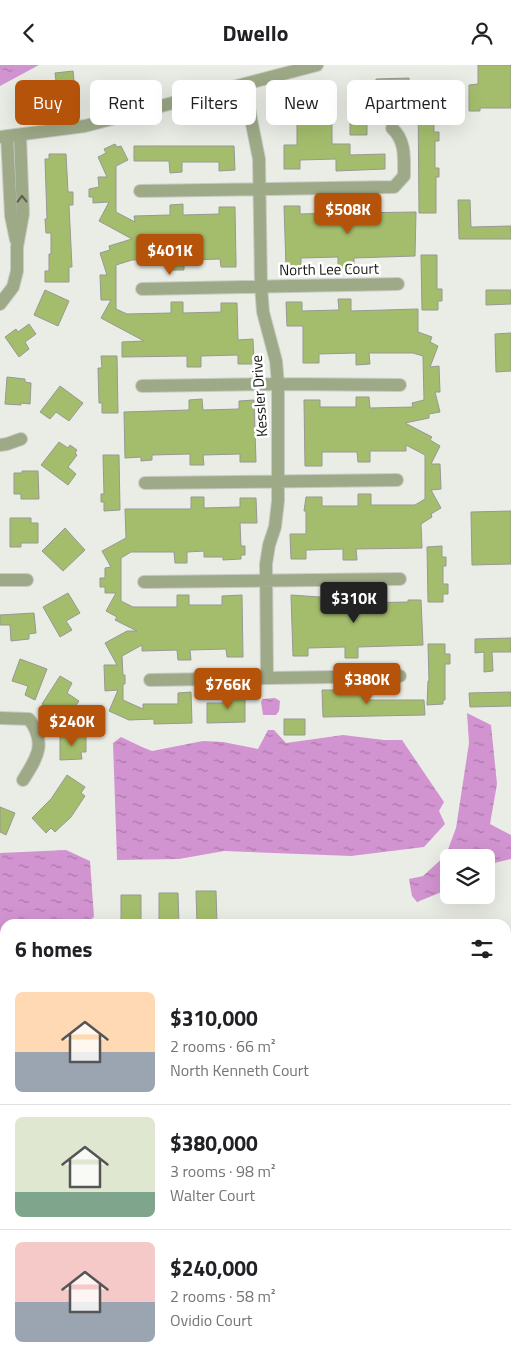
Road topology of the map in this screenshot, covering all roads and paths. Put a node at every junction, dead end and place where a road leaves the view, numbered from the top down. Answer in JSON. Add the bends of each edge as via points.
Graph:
{"nodes":[{"id":1,"x":317,"y":65,"type":"edge"},
{"id":2,"x":256,"y":81,"type":"edge"},
{"id":3,"x":172,"y":103,"type":"edge"},
{"id":4,"x":253,"y":125,"type":"edge"},
{"id":5,"x":392,"y":128,"type":"dead end"},
{"id":6,"x":9,"y":136,"type":"edge"},
{"id":7,"x":259,"y":189,"type":"junction"},
{"id":8,"x":140,"y":191,"type":"dead end"},
{"id":9,"x":398,"y":284,"type":"dead end"},
{"id":10,"x":261,"y":286,"type":"junction"},
{"id":11,"x":142,"y":289,"type":"dead end"},
{"id":12,"x":0,"y":304,"type":"edge"},
{"id":13,"x":278,"y":384,"type":"junction"},
{"id":14,"x":400,"y":385,"type":"dead end"},
{"id":15,"x":142,"y":386,"type":"dead end"},
{"id":16,"x":21,"y":439,"type":"dead end"},
{"id":17,"x":0,"y":445,"type":"edge"},
{"id":18,"x":397,"y":480,"type":"dead end"},
{"id":19,"x":279,"y":482,"type":"junction"},
{"id":20,"x":146,"y":483,"type":"dead end"},
{"id":21,"x":400,"y":579,"type":"dead end"},
{"id":22,"x":27,"y":580,"type":"dead end"},
{"id":23,"x":266,"y":580,"type":"junction"},
{"id":24,"x":0,"y":581,"type":"edge"},
{"id":25,"x":144,"y":582,"type":"dead end"},
{"id":26,"x":267,"y":677,"type":"junction"},
{"id":27,"x":400,"y":677,"type":"dead end"},
{"id":28,"x":150,"y":680,"type":"dead end"},
{"id":29,"x":0,"y":718,"type":"edge"},
{"id":30,"x":23,"y":780,"type":"dead end"}],
"edges":[{"from":1,"to":2,"type":"street"},
{"from":3,"to":6,"type":"street","via":[[85,126]]},
{"from":4,"to":7,"type":"street","name":"Kessler Drive","via":[[259,159]]},
{"from":5,"to":7,"type":"street","via":[[404,147],[404,176],[394,187]]},
{"from":6,"to":12,"type":"street","via":[[23,214],[13,287]]},
{"from":7,"to":8,"type":"street"},
{"from":7,"to":10,"type":"street","name":"Kessler Drive"},
{"from":9,"to":10,"type":"street","name":"North Lee Court"},
{"from":10,"to":11,"type":"street","name":"North Lee Court"},
{"from":10,"to":13,"type":"street","name":"Kessler Drive"},
{"from":13,"to":14,"type":"street"},
{"from":13,"to":15,"type":"street"},
{"from":13,"to":19,"type":"street","name":"Kessler Drive"},
{"from":16,"to":17,"type":"street"},
{"from":18,"to":19,"type":"street"},
{"from":19,"to":20,"type":"street"},
{"from":19,"to":23,"type":"street","name":"Kessler Drive"},
{"from":21,"to":23,"type":"street"},
{"from":22,"to":24,"type":"street"},
{"from":23,"to":25,"type":"street"},
{"from":23,"to":26,"type":"street","name":"Kessler Drive"},
{"from":26,"to":27,"type":"street"},
{"from":26,"to":28,"type":"street"},
{"from":29,"to":30,"type":"street","via":[[29,719],[38,735],[36,760]]}]}
